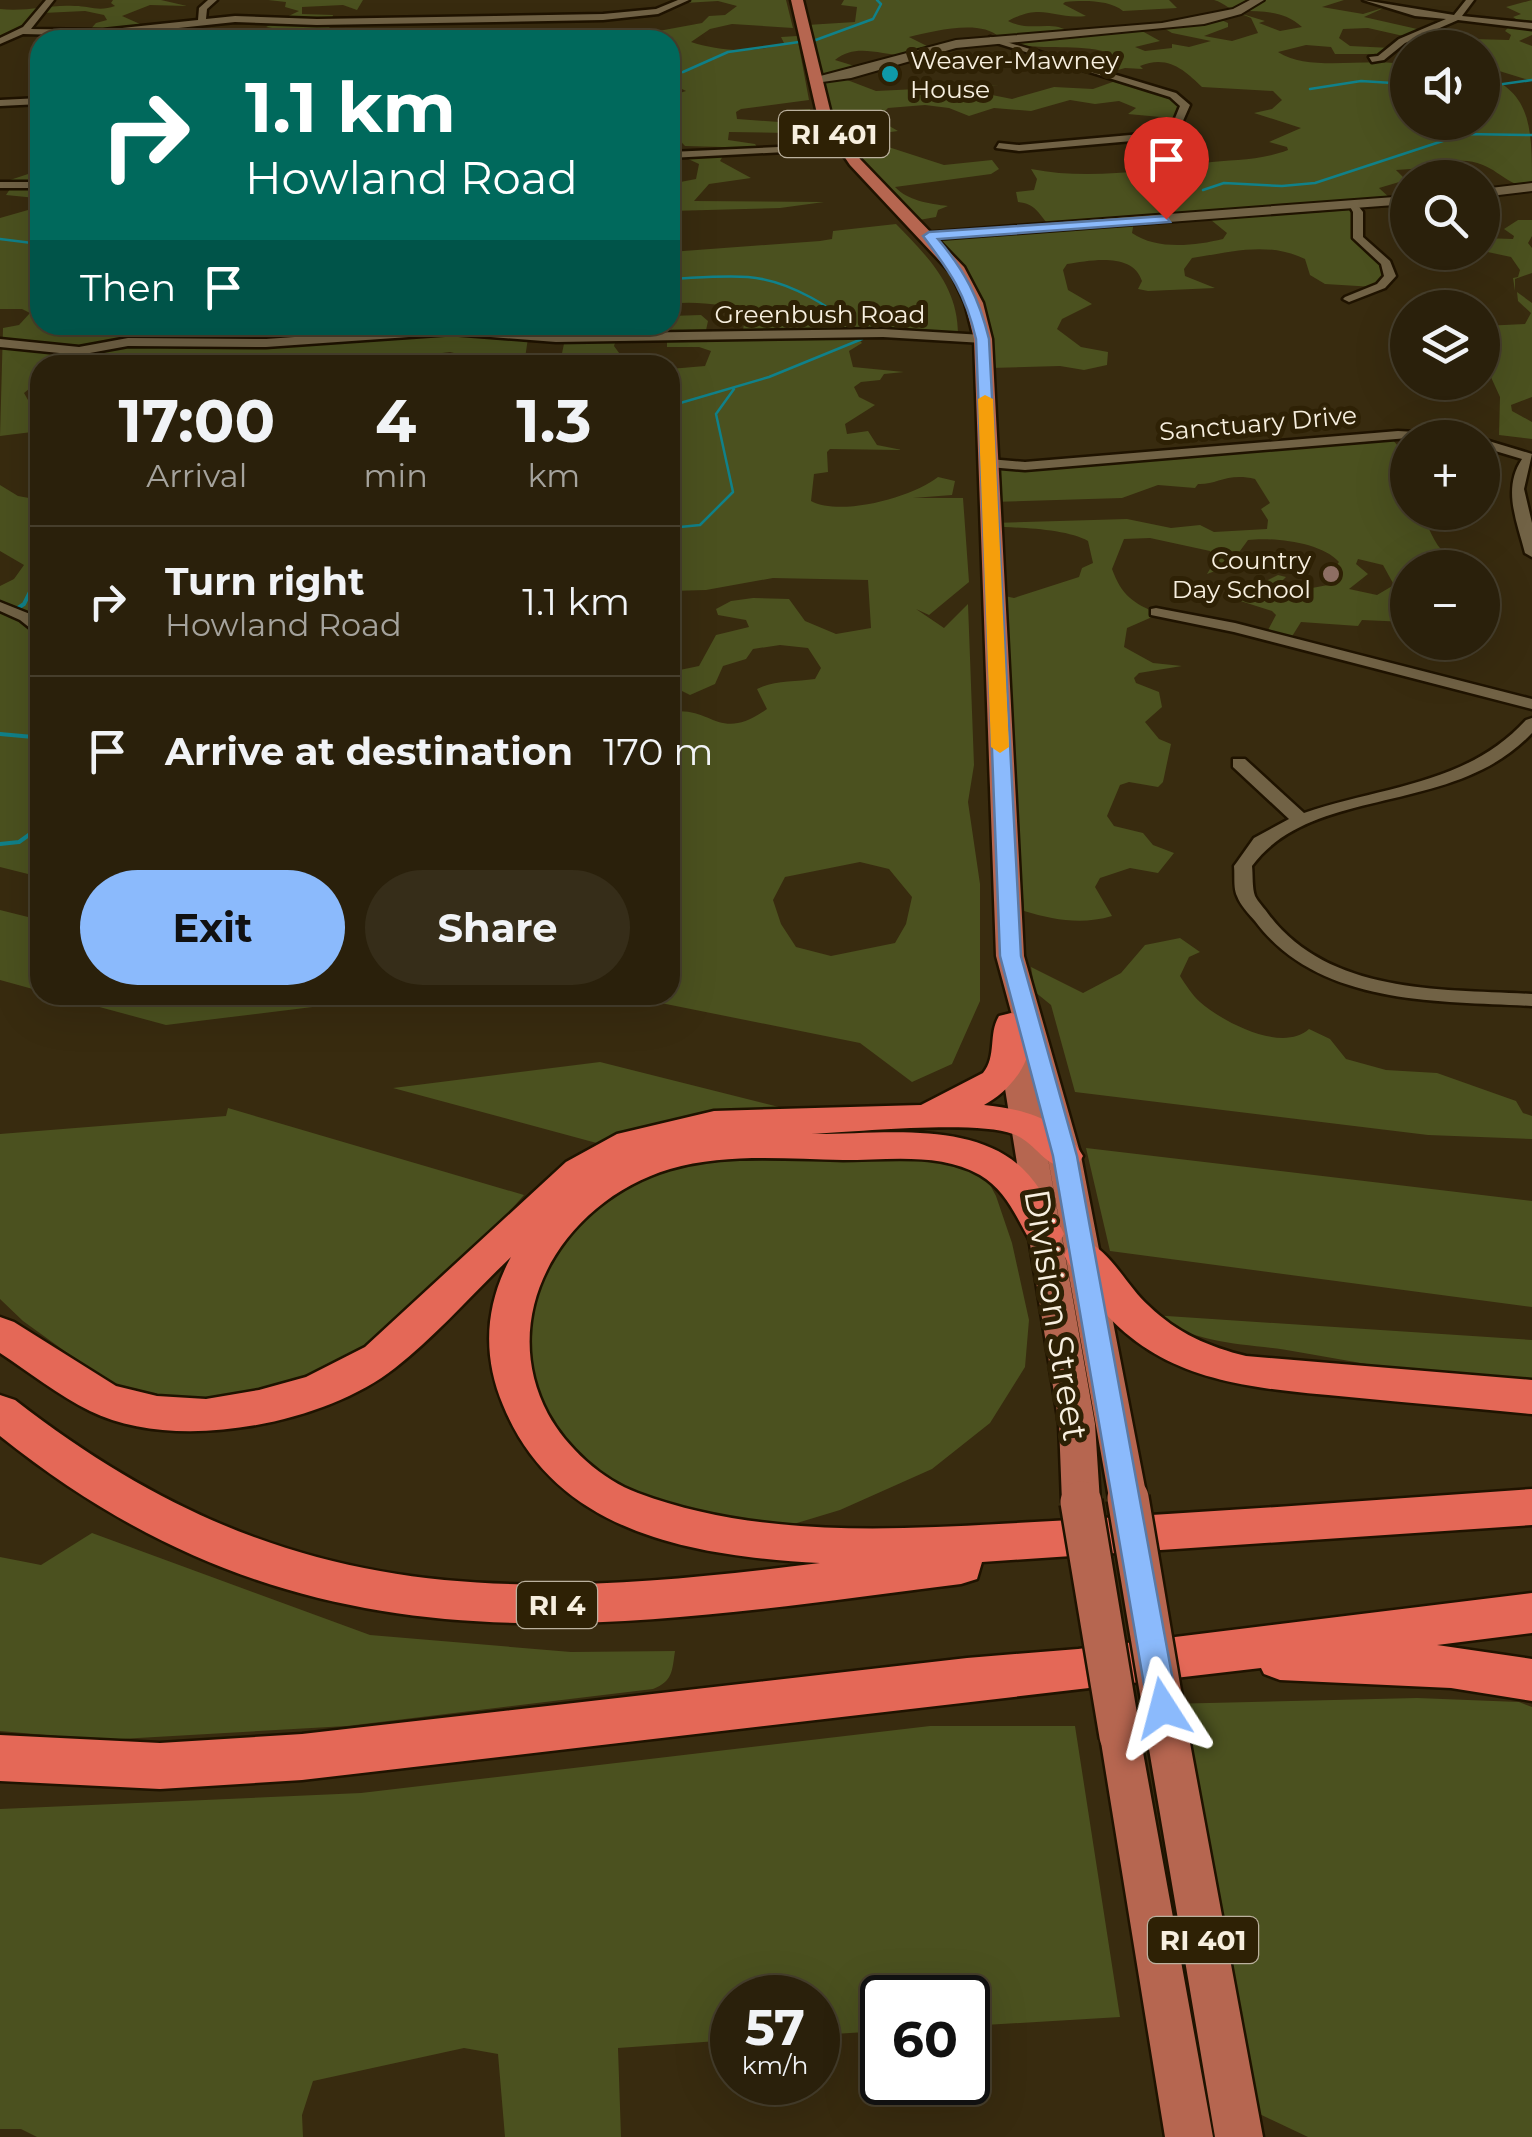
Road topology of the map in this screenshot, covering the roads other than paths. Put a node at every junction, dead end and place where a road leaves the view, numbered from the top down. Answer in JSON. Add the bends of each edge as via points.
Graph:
{"nodes":[{"id":1,"x":50,"y":0,"type":"edge"},
{"id":2,"x":213,"y":0,"type":"edge"},
{"id":3,"x":685,"y":0,"type":"edge"},
{"id":4,"x":797,"y":0,"type":"edge"},
{"id":5,"x":1258,"y":0,"type":"edge"},
{"id":6,"x":1367,"y":0,"type":"edge"},
{"id":7,"x":1470,"y":0,"type":"edge"},
{"id":8,"x":1456,"y":18,"type":"junction"},
{"id":9,"x":202,"y":20,"type":"junction"},
{"id":10,"x":1532,"y":26,"type":"edge"},
{"id":11,"x":126,"y":30,"type":"edge"},
{"id":12,"x":22,"y":31,"type":"junction"},
{"id":13,"x":30,"y":31,"type":"edge"},
{"id":14,"x":993,"y":39,"type":"junction"},
{"id":15,"x":0,"y":41,"type":"edge"},
{"id":16,"x":1372,"y":58,"type":"dead end"},
{"id":17,"x":815,"y":79,"type":"junction"},
{"id":18,"x":30,"y":102,"type":"edge"},
{"id":19,"x":0,"y":103,"type":"edge"},
{"id":20,"x":842,"y":146,"type":"junction"},
{"id":21,"x":999,"y":146,"type":"dead end"},
{"id":22,"x":680,"y":154,"type":"edge"},
{"id":23,"x":0,"y":185,"type":"edge"},
{"id":24,"x":30,"y":185,"type":"edge"},
{"id":25,"x":1532,"y":187,"type":"edge"},
{"id":26,"x":1500,"y":191,"type":"edge"},
{"id":27,"x":1390,"y":202,"type":"edge"},
{"id":28,"x":1352,"y":205,"type":"junction"},
{"id":29,"x":929,"y":236,"type":"junction"},
{"id":30,"x":1349,"y":300,"type":"dead end"},
{"id":31,"x":372,"y":335,"type":"edge"},
{"id":32,"x":512,"y":335,"type":"edge"},
{"id":33,"x":982,"y":339,"type":"junction"},
{"id":34,"x":0,"y":343,"type":"edge"},
{"id":35,"x":1390,"y":436,"type":"edge"},
{"id":36,"x":1500,"y":448,"type":"edge"},
{"id":37,"x":1531,"y":457,"type":"edge"},
{"id":38,"x":989,"y":463,"type":"junction"},
{"id":39,"x":1528,"y":512,"type":"edge"},
{"id":40,"x":1532,"y":553,"type":"edge"},
{"id":41,"x":0,"y":606,"type":"edge"},
{"id":42,"x":1156,"y":612,"type":"dead end"},
{"id":43,"x":30,"y":622,"type":"edge"},
{"id":44,"x":1532,"y":704,"type":"edge"},
{"id":45,"x":1532,"y":723,"type":"edge"},
{"id":46,"x":1239,"y":764,"type":"dead end"},
{"id":47,"x":1300,"y":819,"type":"junction"},
{"id":48,"x":1013,"y":966,"type":"junction"},
{"id":49,"x":1532,"y":1000,"type":"edge"},
{"id":50,"x":1011,"y":1024,"type":"junction"},
{"id":51,"x":923,"y":1115,"type":"junction"},
{"id":52,"x":1023,"y":1122,"type":"junction"},
{"id":53,"x":1065,"y":1156,"type":"junction"},
{"id":54,"x":1046,"y":1234,"type":"junction"},
{"id":55,"x":1083,"y":1255,"type":"junction"},
{"id":56,"x":0,"y":1334,"type":"edge"},
{"id":57,"x":1532,"y":1397,"type":"edge"},
{"id":58,"x":0,"y":1412,"type":"edge"},
{"id":59,"x":1532,"y":1507,"type":"edge"},
{"id":60,"x":1155,"y":1534,"type":"junction"},
{"id":61,"x":1532,"y":1613,"type":"edge"},
{"id":62,"x":1179,"y":1654,"type":"junction"},
{"id":63,"x":1532,"y":1680,"type":"edge"},
{"id":64,"x":0,"y":1758,"type":"edge"},
{"id":65,"x":1188,"y":2137,"type":"edge"},
{"id":66,"x":1239,"y":2137,"type":"edge"}],
"edges":[{"from":1,"to":12,"type":"street"},
{"from":2,"to":9,"type":"street"},
{"from":3,"to":9,"type":"street","via":[[649,13],[603,17]]},
{"from":4,"to":17,"type":"main road","name":"Division Street","number":"RI 401"},
{"from":5,"to":14,"type":"street","via":[[1234,13],[1173,25]]},
{"from":6,"to":8,"type":"street"},
{"from":7,"to":8,"type":"street"},
{"from":8,"to":10,"type":"street"},
{"from":8,"to":16,"type":"street"},
{"from":9,"to":11,"type":"street"},
{"from":12,"to":13,"type":"street"},
{"from":12,"to":15,"type":"street"},
{"from":14,"to":17,"type":"street"},
{"from":14,"to":21,"type":"street","via":[[1185,104],[1176,130],[1166,135]]},
{"from":17,"to":20,"type":"main road","name":"Division Street","number":"RI 401","via":[[824,118]]},
{"from":18,"to":19,"type":"street"},
{"from":20,"to":22,"type":"street"},
{"from":20,"to":29,"type":"main road","name":"Division Street","number":"RI 401"},
{"from":23,"to":24,"type":"street"},
{"from":25,"to":26,"type":"street"},
{"from":27,"to":28,"type":"street"},
{"from":28,"to":29,"type":"street"},
{"from":28,"to":30,"type":"street","via":[[1358,238],[1390,276]]},
{"from":29,"to":33,"type":"main road","name":"Division Street","number":"RI 401","via":[[974,303]]},
{"from":31,"to":34,"type":"street","name":"Greenbush Road","via":[[266,343],[140,341],[79,351]]},
{"from":32,"to":33,"type":"street","name":"Greenbush Road","via":[[868,333]]},
{"from":33,"to":38,"type":"main road","name":"Division Street","number":"RI 401"},
{"from":35,"to":38,"type":"street","name":"Sanctuary Drive"},
{"from":36,"to":37,"type":"street"},
{"from":37,"to":39,"type":"street","via":[[1517,482]]},
{"from":38,"to":48,"type":"main road","name":"Division Street","number":"RI 401"},
{"from":39,"to":40,"type":"street"},
{"from":41,"to":43,"type":"street"},
{"from":42,"to":44,"type":"street"},
{"from":45,"to":47,"type":"street","via":[[1496,757],[1460,776]]},
{"from":46,"to":47,"type":"street"},
{"from":47,"to":49,"type":"street","via":[[1263,837],[1244,869],[1255,912],[1298,954],[1374,987]]},
{"from":48,"to":50,"type":"main road","name":"Division Street","number":"RI 401"},
{"from":48,"to":53,"type":"main road","name":"Division Street","number":"RI 401"},
{"from":50,"to":51,"type":"highway","via":[[1000,1077]]},
{"from":50,"to":52,"type":"main road","name":"Division Street","number":"RI 401"},
{"from":51,"to":52,"type":"highway"},
{"from":51,"to":56,"type":"highway","via":[[714,1124],[630,1143],[579,1171],[379,1358],[318,1390],[259,1408],[206,1416],[105,1400]]},
{"from":52,"to":53,"type":"highway"},
{"from":52,"to":54,"type":"main road","name":"Division Street","number":"RI 401"},
{"from":53,"to":55,"type":"main road","name":"Division Street","number":"RI 401"},
{"from":54,"to":60,"type":"highway","via":[[1024,1196],[993,1164],[935,1148],[720,1147],[683,1154],[596,1189],[558,1219],[513,1288],[507,1322],[512,1369],[528,1417],[560,1463],[618,1505],[693,1528],[888,1547]]},
{"from":54,"to":65,"type":"main road","name":"Division Street","number":"RI 401","bridge":true,"via":[[1077,1424],[1081,1502]]},
{"from":55,"to":57,"type":"highway","via":[[1124,1311],[1211,1364]]},
{"from":55,"to":66,"type":"main road","name":"Division Street","number":"RI 401","bridge":true},
{"from":58,"to":60,"type":"highway","number":"RI 4","via":[[105,1489],[216,1544],[347,1584],[470,1604],[667,1598],[1002,1560]]},
{"from":59,"to":60,"type":"highway","number":"RI 4"},
{"from":61,"to":62,"type":"highway"},
{"from":62,"to":63,"type":"highway","via":[[1451,1667]]},
{"from":62,"to":64,"type":"highway","via":[[302,1758],[160,1766]]}]}
